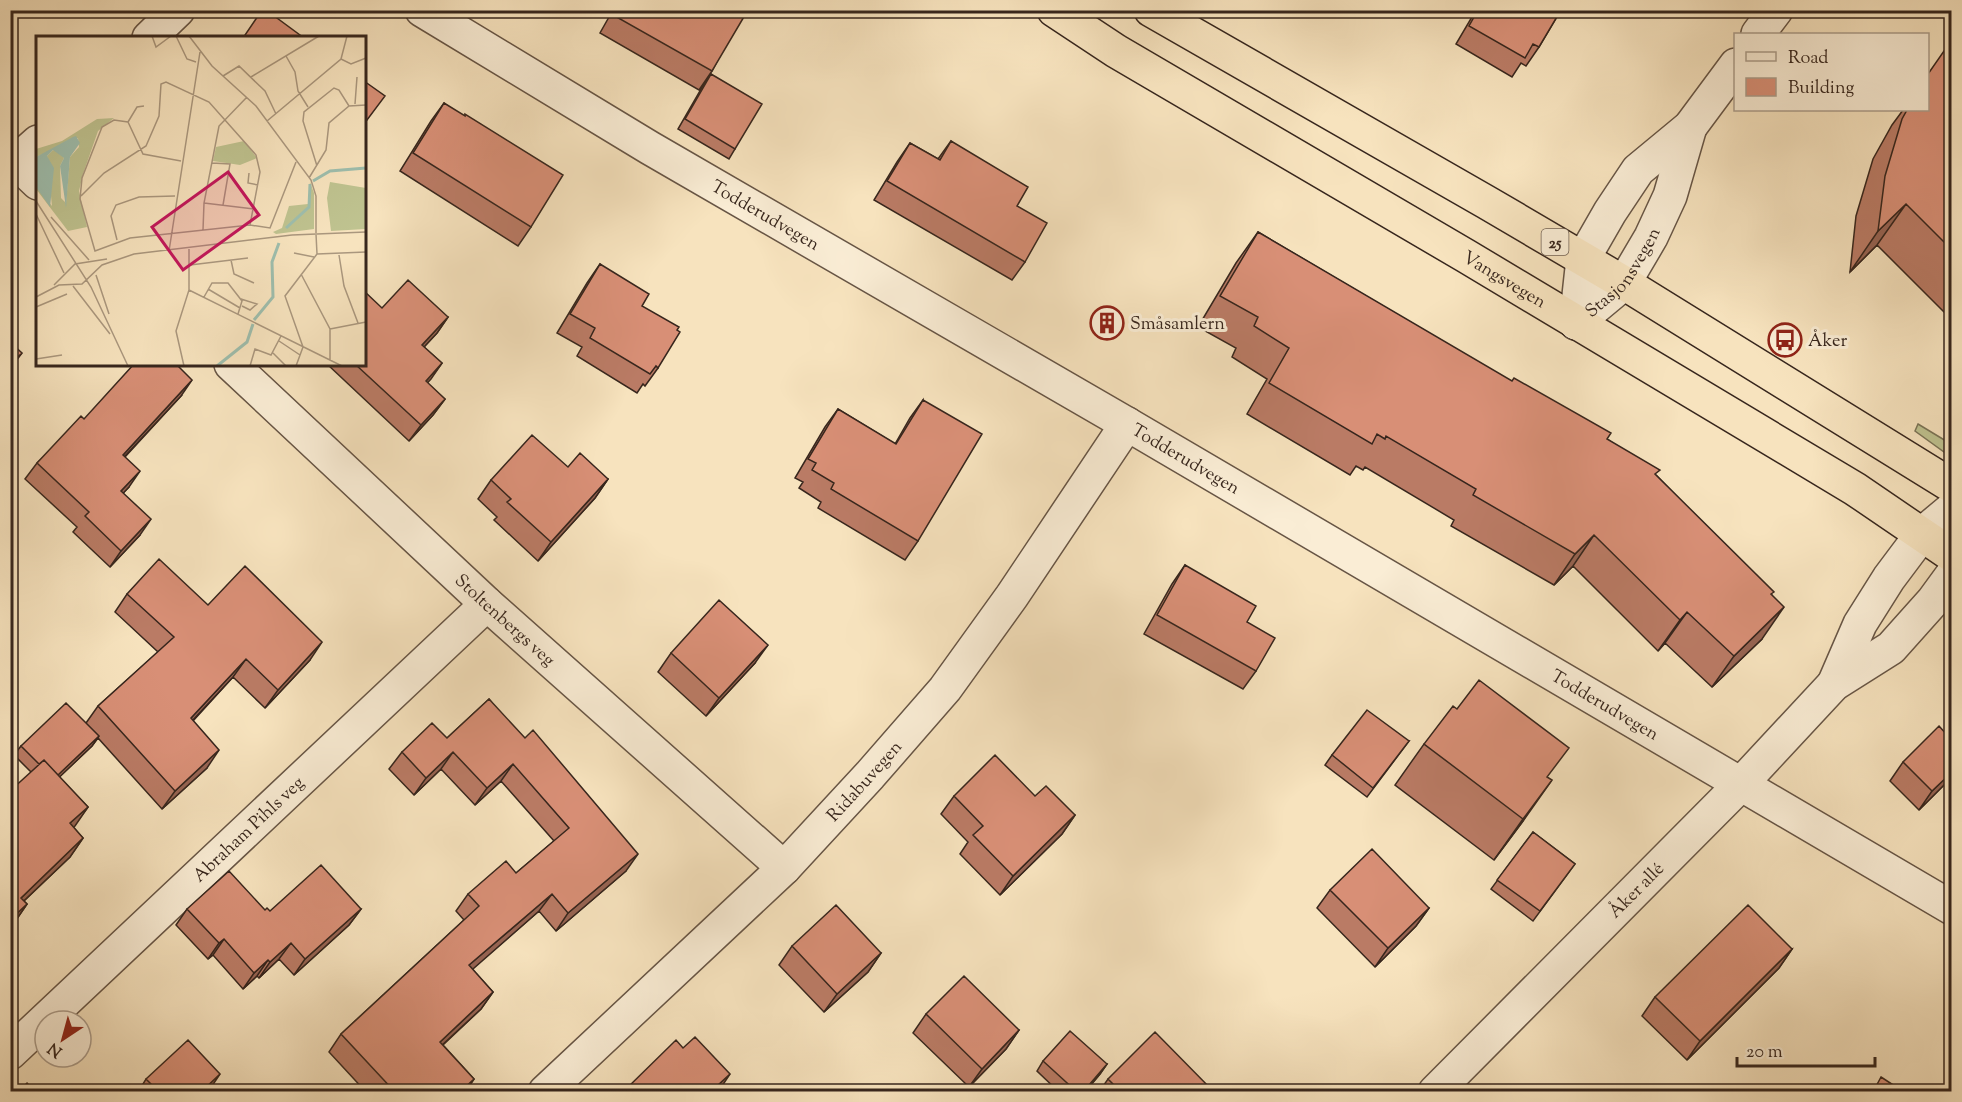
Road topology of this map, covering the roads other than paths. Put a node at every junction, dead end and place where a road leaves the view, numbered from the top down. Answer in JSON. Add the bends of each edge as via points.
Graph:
{"nodes":[{"id":1,"x":178,"y":10,"type":"edge"},
{"id":2,"x":422,"y":10,"type":"edge"},
{"id":3,"x":1054,"y":10,"type":"edge"},
{"id":4,"x":1151,"y":10,"type":"edge"},
{"id":5,"x":1776,"y":10,"type":"edge"},
{"id":6,"x":1759,"y":33,"type":"edge"},
{"id":7,"x":151,"y":36,"type":"edge"},
{"id":8,"x":1734,"y":68,"type":"edge"},
{"id":9,"x":1690,"y":127,"type":"junction"},
{"id":10,"x":1583,"y":259,"type":"junction"},
{"id":11,"x":1624,"y":283,"type":"junction"},
{"id":12,"x":1576,"y":323,"type":"junction"},
{"id":13,"x":233,"y":366,"type":"edge"},
{"id":14,"x":1127,"y":424,"type":"junction"},
{"id":15,"x":1952,"y":486,"type":"edge"},
{"id":16,"x":1952,"y":509,"type":"edge"},
{"id":17,"x":1922,"y":534,"type":"junction"},
{"id":18,"x":1952,"y":555,"type":"edge"},
{"id":19,"x":1952,"y":575,"type":"edge"},
{"id":20,"x":487,"y":604,"type":"junction"},
{"id":21,"x":1834,"y":684,"type":"junction"},
{"id":22,"x":1740,"y":784,"type":"junction"},
{"id":23,"x":784,"y":868,"type":"junction"},
{"id":24,"x":1952,"y":908,"type":"edge"},
{"id":25,"x":10,"y":1053,"type":"edge"},
{"id":26,"x":546,"y":1092,"type":"edge"},
{"id":27,"x":1435,"y":1092,"type":"edge"}],
"edges":[{"from":1,"to":7,"type":"street"},
{"from":2,"to":14,"type":"street","name":"Todderudvegen","via":[[650,148]]},
{"from":3,"to":12,"type":"highway","name":"Vangsvegen","via":[[1116,51]]},
{"from":4,"to":10,"type":"highway","number":"25"},
{"from":5,"to":6,"type":"street"},
{"from":8,"to":9,"type":"street","name":"Stasjonsvegen"},
{"from":9,"to":10,"type":"street","name":"Stasjonsvegen","via":[[1638,170]]},
{"from":9,"to":11,"type":"street","name":"Stasjonsvegen","via":[[1670,196]]},
{"from":10,"to":11,"type":"highway","number":"25"},
{"from":10,"to":12,"type":"street","name":"Stasjonsvegen"},
{"from":11,"to":12,"type":"street","name":"Stasjonsvegen"},
{"from":11,"to":15,"type":"highway","number":"25"},
{"from":12,"to":17,"type":"highway","name":"Vangsvegen","via":[[1855,489]]},
{"from":13,"to":20,"type":"street","name":"Stoltenbergs veg"},
{"from":14,"to":22,"type":"street","name":"Todderudvegen"},
{"from":14,"to":23,"type":"street","name":"Ridabuvegen","via":[[945,689]]},
{"from":16,"to":17,"type":"street","name":"Åker allé"},
{"from":17,"to":18,"type":"highway","name":"Vangsvegen"},
{"from":17,"to":21,"type":"street","name":"Åker allé","via":[[1860,624]]},
{"from":19,"to":21,"type":"street","name":"Åker allé","via":[[1891,648]]},
{"from":20,"to":23,"type":"street","name":"Stoltenbergs veg"},
{"from":20,"to":25,"type":"street","name":"Abraham Pihls veg"},
{"from":21,"to":22,"type":"street","name":"Åker allé"},
{"from":22,"to":24,"type":"street","name":"Todderudvegen"},
{"from":22,"to":27,"type":"street","name":"Åker allé"},
{"from":23,"to":26,"type":"street","name":"Ridabuvegen"}]}
